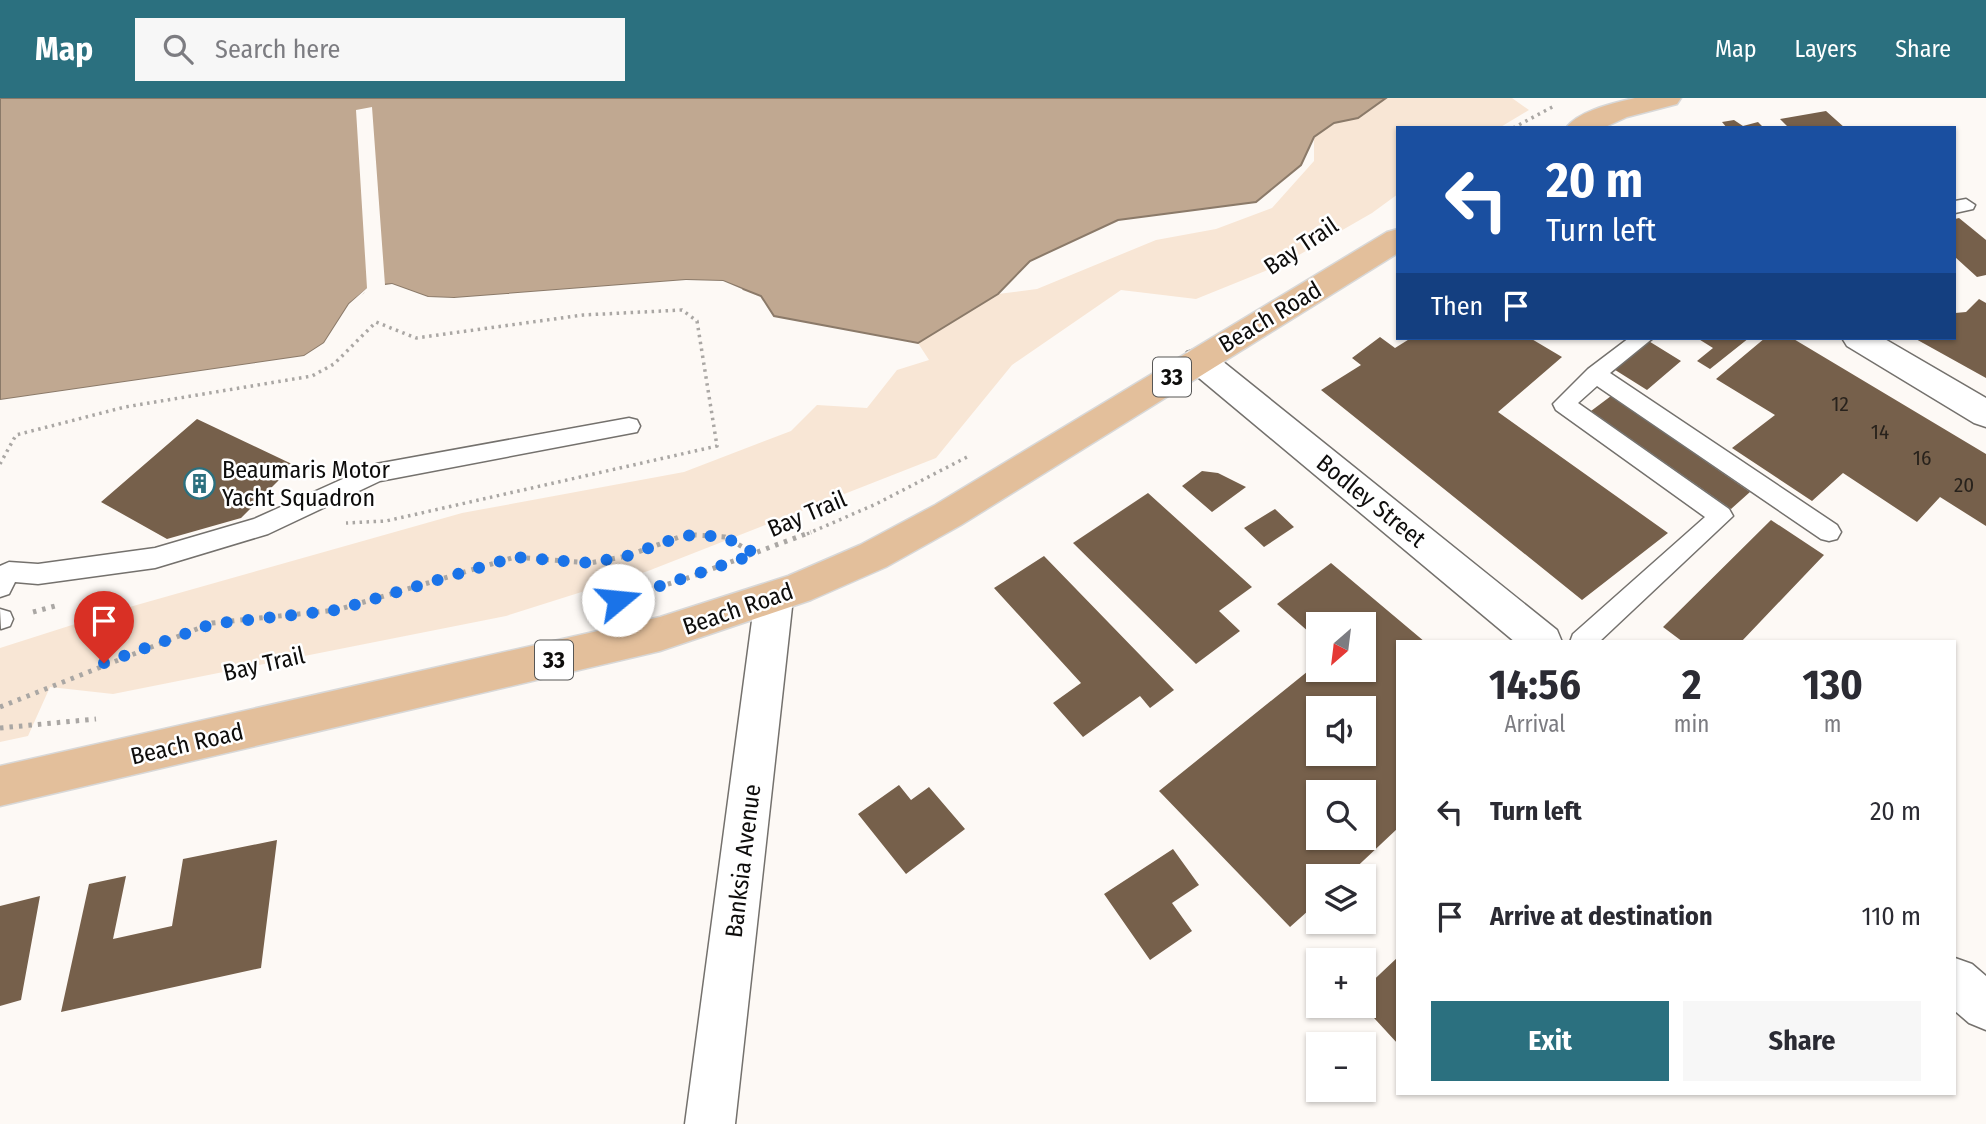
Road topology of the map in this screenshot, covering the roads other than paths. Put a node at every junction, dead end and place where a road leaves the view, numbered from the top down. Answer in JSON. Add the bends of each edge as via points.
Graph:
{"nodes":[{"id":1,"x":1662,"y":99,"type":"edge"},
{"id":2,"x":1584,"y":126,"type":"edge"},
{"id":3,"x":1396,"y":240,"type":"edge"},
{"id":4,"x":1640,"y":340,"type":"edge"},
{"id":5,"x":1861,"y":340,"type":"edge"},
{"id":6,"x":1199,"y":360,"type":"junction"},
{"id":7,"x":1595,"y":374,"type":"junction"},
{"id":8,"x":1986,"y":414,"type":"edge"},
{"id":9,"x":629,"y":426,"type":"dead end"},
{"id":10,"x":1829,"y":532,"type":"dead end"},
{"id":11,"x":3,"y":575,"type":"edge"},
{"id":12,"x":774,"y":598,"type":"junction"},
{"id":13,"x":1541,"y":640,"type":"edge"},
{"id":14,"x":1584,"y":640,"type":"edge"},
{"id":15,"x":0,"y":786,"type":"edge"},
{"id":16,"x":1956,"y":982,"type":"edge"},
{"id":17,"x":1986,"y":1006,"type":"edge"},
{"id":18,"x":710,"y":1124,"type":"edge"}],
"edges":[{"from":1,"to":2,"type":"main road"},
{"from":3,"to":6,"type":"main road","name":"Beach Road","number":"33"},
{"from":4,"to":7,"type":"lane"},
{"from":5,"to":8,"type":"street"},
{"from":6,"to":12,"type":"main road","name":"Beach Road","number":"33","via":[[948,515],[873,556]]},
{"from":6,"to":13,"type":"street","name":"Bodley Street"},
{"from":7,"to":10,"type":"lane"},
{"from":7,"to":14,"type":"lane","via":[[1564,404],[1721,516]]},
{"from":9,"to":11,"type":"lane","via":[[376,473],[260,527],[155,558]]},
{"from":12,"to":15,"type":"main road","name":"Beach Road","number":"33","via":[[660,634],[510,671]]},
{"from":12,"to":18,"type":"street","name":"Banksia Avenue"},
{"from":16,"to":17,"type":"street"}]}
